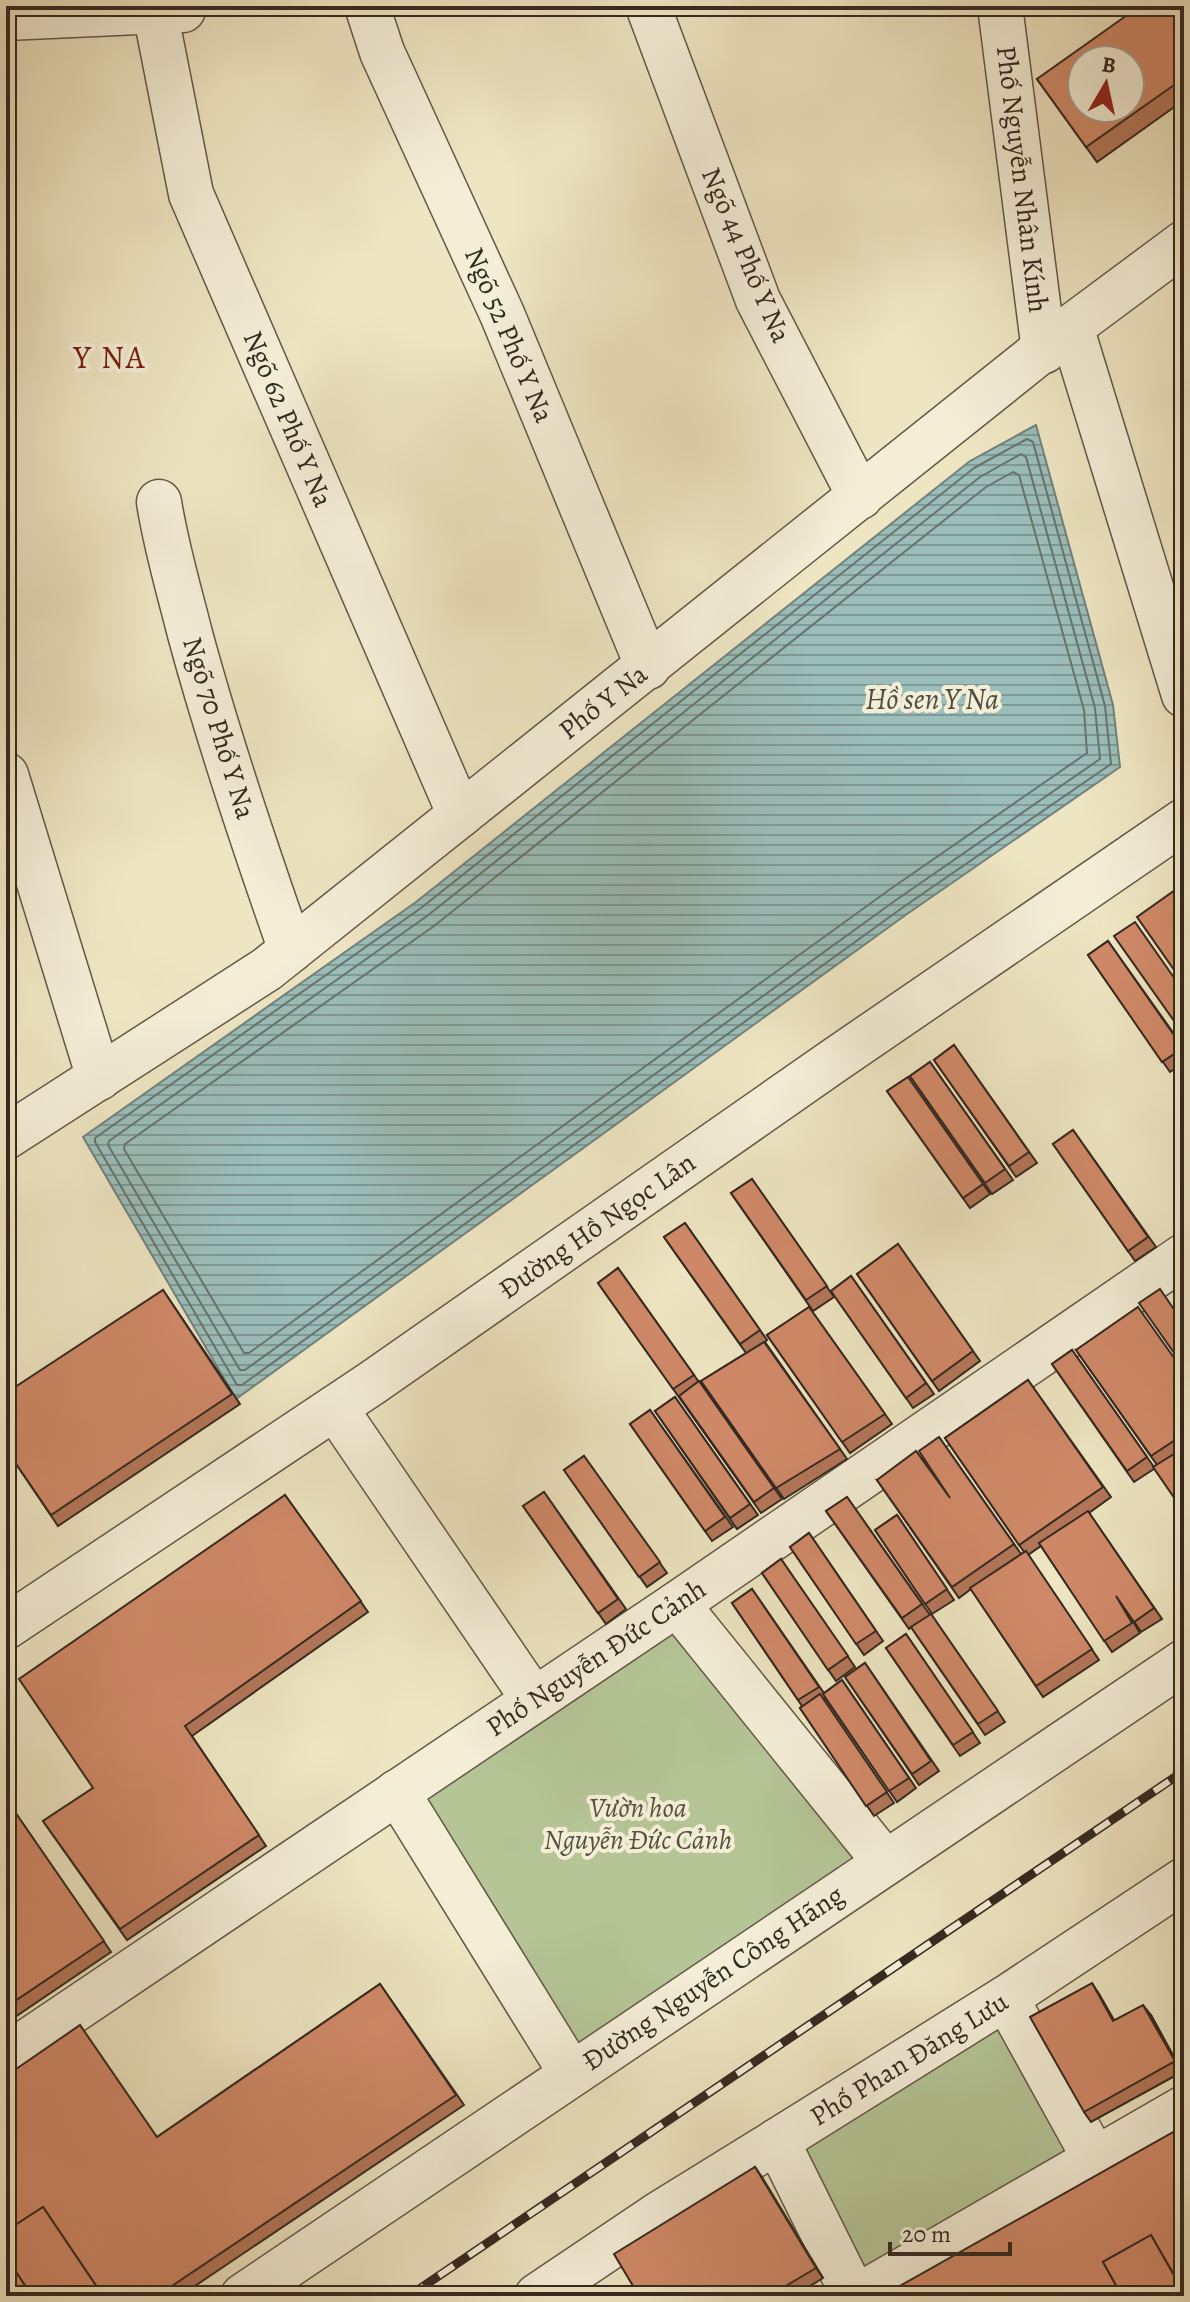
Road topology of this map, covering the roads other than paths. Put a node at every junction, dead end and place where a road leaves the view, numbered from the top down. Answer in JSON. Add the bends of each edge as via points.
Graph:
{"nodes":[{"id":1,"x":367,"y":6,"type":"edge"},
{"id":2,"x":648,"y":6,"type":"edge"},
{"id":3,"x":1000,"y":6,"type":"edge"},
{"id":4,"x":170,"y":9,"type":"edge"},
{"id":5,"x":6,"y":18,"type":"edge"},
{"id":6,"x":1184,"y":243,"type":"edge"},
{"id":7,"x":1058,"y":339,"type":"junction"},
{"id":8,"x":860,"y":497,"type":"junction"},
{"id":9,"x":159,"y":502,"type":"dead end"},
{"id":10,"x":648,"y":667,"type":"junction"},
{"id":11,"x":1184,"y":695,"type":"edge"},
{"id":12,"x":6,"y":775,"type":"edge"},
{"id":13,"x":460,"y":815,"type":"junction"},
{"id":14,"x":1184,"y":821,"type":"edge"},
{"id":15,"x":291,"y":950,"type":"junction"},
{"id":16,"x":99,"y":1078,"type":"junction"},
{"id":17,"x":6,"y":1137,"type":"edge"},
{"id":18,"x":1184,"y":1256,"type":"edge"},
{"id":19,"x":335,"y":1408,"type":"junction"},
{"id":20,"x":677,"y":1604,"type":"junction"},
{"id":21,"x":6,"y":1627,"type":"edge"},
{"id":22,"x":1184,"y":1662,"type":"edge"},
{"id":23,"x":534,"y":1700,"type":"junction"},
{"id":24,"x":397,"y":1792,"type":"junction"},
{"id":25,"x":885,"y":1862,"type":"junction"},
{"id":26,"x":1184,"y":1880,"type":"edge"},
{"id":27,"x":1006,"y":1998,"type":"junction"},
{"id":28,"x":6,"y":2056,"type":"edge"},
{"id":29,"x":571,"y":2073,"type":"junction"},
{"id":30,"x":1184,"y":2108,"type":"edge"},
{"id":31,"x":777,"y":2141,"type":"junction"},
{"id":32,"x":1095,"y":2159,"type":"junction"},
{"id":33,"x":243,"y":2296,"type":"edge"},
{"id":34,"x":537,"y":2296,"type":"edge"},
{"id":35,"x":856,"y":2296,"type":"edge"}],
"edges":[{"from":1,"to":10,"type":"street","name":"Ngõ 52 Phố Y Na","via":[[382,52],[502,314]]},
{"from":2,"to":8,"type":"street","name":"Ngõ 44 Phố Y Na","via":[[758,300]]},
{"from":3,"to":7,"type":"street","name":"Phố Nguyễn Nhân Kính"},
{"from":4,"to":5,"type":"street"},
{"from":4,"to":13,"type":"street","name":"Ngõ 62 Phố Y Na","via":[[191,194]]},
{"from":6,"to":7,"type":"street","name":"Phố Y Na"},
{"from":7,"to":8,"type":"street","name":"Phố Y Na"},
{"from":7,"to":11,"type":"street","name":"Phố Nguyễn Nhân Kính"},
{"from":8,"to":10,"type":"street","name":"Phố Y Na"},
{"from":9,"to":15,"type":"street","name":"Ngõ 70 Phố Y Na","via":[[210,707]]},
{"from":10,"to":13,"type":"street","name":"Phố Y Na"},
{"from":12,"to":16,"type":"street"},
{"from":13,"to":15,"type":"street","name":"Phố Y Na"},
{"from":14,"to":19,"type":"street","name":"Đường Hồ Ngọc Lân"},
{"from":15,"to":16,"type":"street","name":"Phố Y Na"},
{"from":16,"to":17,"type":"street","name":"Phố Y Na"},
{"from":18,"to":20,"type":"street","name":"Phố Nguyễn Đức Cảnh"},
{"from":19,"to":21,"type":"street","name":"Đường Hồ Ngọc Lân"},
{"from":19,"to":23,"type":"street"},
{"from":20,"to":23,"type":"street","name":"Phố Nguyễn Đức Cảnh"},
{"from":20,"to":25,"type":"street"},
{"from":22,"to":25,"type":"street","name":"Đường Nguyễn Công Hãng"},
{"from":23,"to":24,"type":"street","name":"Phố Nguyễn Đức Cảnh"},
{"from":24,"to":28,"type":"street","name":"Phố Nguyễn Đức Cảnh"},
{"from":24,"to":29,"type":"street"},
{"from":25,"to":29,"type":"street","name":"Đường Nguyễn Công Hãng"},
{"from":26,"to":27,"type":"street","name":"Phố Phan Đăng Lưu"},
{"from":27,"to":31,"type":"street","name":"Phố Phan Đăng Lưu"},
{"from":27,"to":32,"type":"street"},
{"from":29,"to":33,"type":"street","name":"Đường Nguyễn Công Hãng"},
{"from":30,"to":32,"type":"street"},
{"from":31,"to":34,"type":"street"},
{"from":31,"to":35,"type":"street","name":"Phố Phan Đăng Lưu"},
{"from":32,"to":35,"type":"street"}]}
